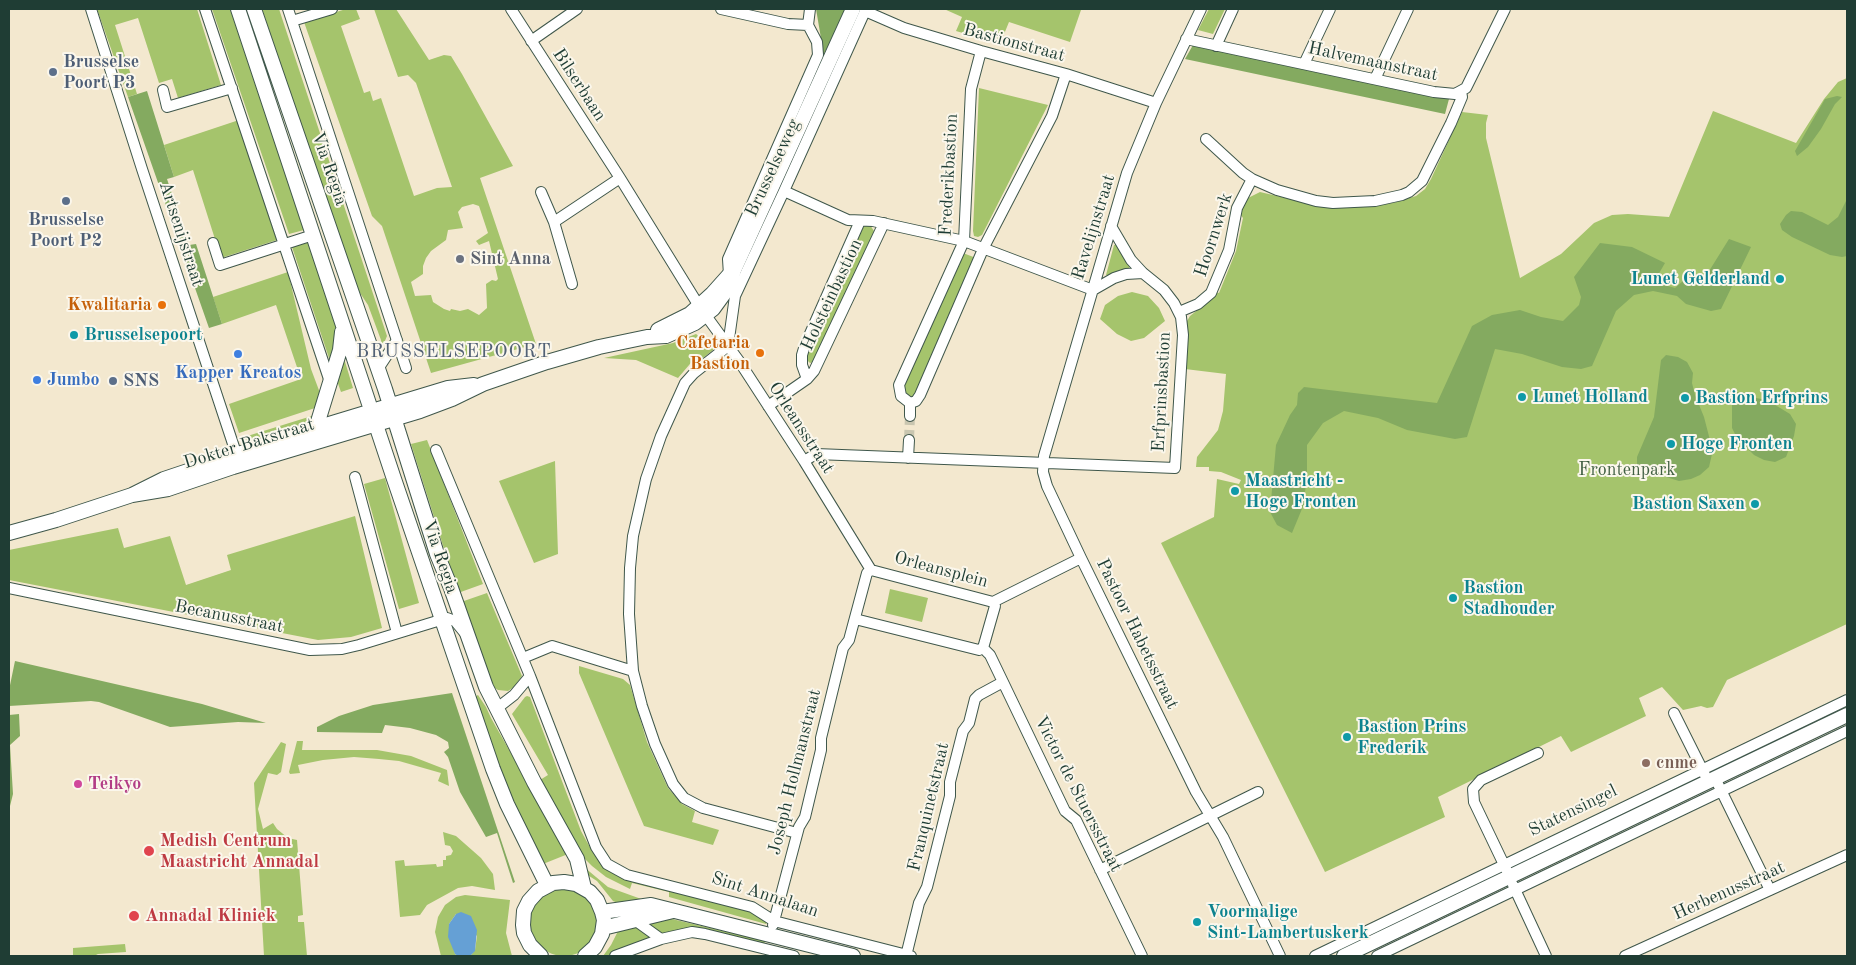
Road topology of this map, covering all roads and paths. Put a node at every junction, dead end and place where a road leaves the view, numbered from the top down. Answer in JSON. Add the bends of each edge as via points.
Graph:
{"nodes":[{"id":1,"x":91,"y":9,"type":"edge"},
{"id":2,"x":205,"y":9,"type":"edge"},
{"id":3,"x":238,"y":9,"type":"edge"},
{"id":4,"x":254,"y":9,"type":"edge"},
{"id":5,"x":288,"y":9,"type":"edge"},
{"id":6,"x":332,"y":9,"type":"edge"},
{"id":7,"x":511,"y":9,"type":"edge"},
{"id":8,"x":577,"y":9,"type":"edge"},
{"id":9,"x":721,"y":9,"type":"edge"},
{"id":10,"x":810,"y":9,"type":"edge"},
{"id":11,"x":1201,"y":9,"type":"edge"},
{"id":12,"x":1234,"y":9,"type":"edge"},
{"id":13,"x":1330,"y":9,"type":"edge"},
{"id":14,"x":1408,"y":9,"type":"edge"},
{"id":15,"x":1505,"y":9,"type":"edge"},
{"id":16,"x":861,"y":10,"type":"edge"},
{"id":17,"x":292,"y":21,"type":"junction"},
{"id":18,"x":808,"y":25,"type":"junction"},
{"id":19,"x":1186,"y":39,"type":"junction"},
{"id":20,"x":531,"y":40,"type":"junction"},
{"id":21,"x":1216,"y":46,"type":"junction"},
{"id":22,"x":981,"y":51,"type":"junction"},
{"id":23,"x":1304,"y":64,"type":"junction"},
{"id":24,"x":1066,"y":74,"type":"junction"},
{"id":25,"x":1375,"y":79,"type":"junction"},
{"id":26,"x":232,"y":88,"type":"junction"},
{"id":27,"x":162,"y":90,"type":"dead end"},
{"id":28,"x":1461,"y":91,"type":"junction"},
{"id":29,"x":1156,"y":103,"type":"junction"},
{"id":30,"x":1206,"y":139,"type":"dead end"},
{"id":31,"x":620,"y":178,"type":"junction"},
{"id":32,"x":1252,"y":179,"type":"junction"},
{"id":33,"x":784,"y":191,"type":"junction"},
{"id":34,"x":541,"y":192,"type":"dead end"},
{"id":35,"x":860,"y":221,"type":"junction"},
{"id":36,"x":554,"y":222,"type":"junction"},
{"id":37,"x":884,"y":223,"type":"junction"},
{"id":38,"x":1111,"y":226,"type":"junction"},
{"id":39,"x":313,"y":235,"type":"junction"},
{"id":40,"x":964,"y":241,"type":"junction"},
{"id":41,"x":213,"y":243,"type":"dead end"},
{"id":42,"x":283,"y":244,"type":"junction"},
{"id":43,"x":984,"y":248,"type":"junction"},
{"id":44,"x":732,"y":273,"type":"junction"},
{"id":45,"x":1143,"y":273,"type":"junction"},
{"id":46,"x":572,"y":284,"type":"dead end"},
{"id":47,"x":1093,"y":290,"type":"junction"},
{"id":48,"x":702,"y":311,"type":"junction"},
{"id":49,"x":1179,"y":312,"type":"junction"},
{"id":50,"x":342,"y":324,"type":"junction"},
{"id":51,"x":397,"y":340,"type":"junction"},
{"id":52,"x":728,"y":346,"type":"junction"},
{"id":53,"x":406,"y":368,"type":"dead end"},
{"id":54,"x":378,"y":369,"type":"junction"},
{"id":55,"x":807,"y":379,"type":"junction"},
{"id":56,"x":331,"y":384,"type":"junction"},
{"id":57,"x":910,"y":403,"type":"junction"},
{"id":58,"x":768,"y":406,"type":"junction"},
{"id":59,"x":372,"y":411,"type":"junction"},
{"id":60,"x":392,"y":413,"type":"junction"},
{"id":61,"x":910,"y":416,"type":"tunnel mouth"},
{"id":62,"x":376,"y":425,"type":"junction"},
{"id":63,"x":316,"y":428,"type":"junction"},
{"id":64,"x":909,"y":440,"type":"tunnel mouth"},
{"id":65,"x":436,"y":450,"type":"dead end"},
{"id":66,"x":908,"y":458,"type":"junction"},
{"id":67,"x":235,"y":461,"type":"junction"},
{"id":68,"x":804,"y":461,"type":"junction"},
{"id":69,"x":1043,"y":463,"type":"junction"},
{"id":70,"x":355,"y":477,"type":"dead end"},
{"id":71,"x":9,"y":533,"type":"edge"},
{"id":72,"x":1081,"y":558,"type":"junction"},
{"id":73,"x":871,"y":570,"type":"junction"},
{"id":74,"x":9,"y":588,"type":"edge"},
{"id":75,"x":994,"y":602,"type":"junction"},
{"id":76,"x":442,"y":619,"type":"junction"},
{"id":77,"x":855,"y":619,"type":"junction"},
{"id":78,"x":397,"y":633,"type":"junction"},
{"id":79,"x":469,"y":638,"type":"junction"},
{"id":80,"x":983,"y":648,"type":"junction"},
{"id":81,"x":523,"y":658,"type":"junction"},
{"id":82,"x":633,"y":671,"type":"junction"},
{"id":83,"x":530,"y":676,"type":"junction"},
{"id":84,"x":1003,"y":682,"type":"junction"},
{"id":85,"x":1847,"y":700,"type":"edge"},
{"id":86,"x":496,"y":709,"type":"junction"},
{"id":87,"x":1674,"y":713,"type":"dead end"},
{"id":88,"x":1847,"y":715,"type":"edge"},
{"id":89,"x":1847,"y":731,"type":"edge"},
{"id":90,"x":1538,"y":753,"type":"dead end"},
{"id":91,"x":1708,"y":776,"type":"junction"},
{"id":92,"x":1258,"y":792,"type":"dead end"},
{"id":93,"x":1721,"y":792,"type":"junction"},
{"id":94,"x":1210,"y":816,"type":"junction"},
{"id":95,"x":797,"y":833,"type":"junction"},
{"id":96,"x":1847,"y":855,"type":"edge"},
{"id":97,"x":1100,"y":870,"type":"junction"},
{"id":98,"x":1506,"y":871,"type":"junction"},
{"id":99,"x":637,"y":878,"type":"joint"},
{"id":100,"x":547,"y":885,"type":"junction"},
{"id":101,"x":584,"y":888,"type":"junction"},
{"id":102,"x":1515,"y":890,"type":"junction"},
{"id":103,"x":1770,"y":890,"type":"junction"},
{"id":104,"x":673,"y":911,"type":"junction"},
{"id":105,"x":602,"y":912,"type":"junction"},
{"id":106,"x":636,"y":921,"type":"junction"},
{"id":107,"x":603,"y":928,"type":"junction"},
{"id":108,"x":772,"y":928,"type":"junction"},
{"id":109,"x":664,"y":938,"type":"junction"},
{"id":110,"x":541,"y":956,"type":"edge"},
{"id":111,"x":585,"y":956,"type":"edge"},
{"id":112,"x":614,"y":956,"type":"edge"},
{"id":113,"x":794,"y":956,"type":"edge"},
{"id":114,"x":853,"y":956,"type":"edge"},
{"id":115,"x":908,"y":956,"type":"edge"},
{"id":116,"x":1142,"y":956,"type":"edge"},
{"id":117,"x":1280,"y":956,"type":"edge"},
{"id":118,"x":1315,"y":956,"type":"edge"},
{"id":119,"x":1344,"y":956,"type":"edge"},
{"id":120,"x":1377,"y":956,"type":"edge"},
{"id":121,"x":1546,"y":956,"type":"edge"},
{"id":122,"x":1625,"y":956,"type":"edge"}],
"edges":[{"from":1,"to":67,"type":"street","name":"Artsenijstraat"},
{"from":2,"to":26,"type":"street"},
{"from":3,"to":39,"type":"main road","name":"Via Regia"},
{"from":4,"to":54,"type":"main road","name":"Via Regia"},
{"from":5,"to":17,"type":"street","name":"Via Regia"},
{"from":6,"to":17,"type":"street"},
{"from":7,"to":20,"type":"street","name":"Bilserbaan"},
{"from":8,"to":20,"type":"street"},
{"from":9,"to":18,"type":"street","via":[[788,24]]},
{"from":10,"to":18,"type":"street","name":"Brusselseweg"},
{"from":11,"to":19,"type":"street","name":"Ravelijnstraat"},
{"from":12,"to":21,"type":"street"},
{"from":13,"to":23,"type":"street"},
{"from":14,"to":25,"type":"street"},
{"from":15,"to":28,"type":"street","via":[[1468,84]]},
{"from":16,"to":22,"type":"street","name":"Bastionstraat","via":[[904,28]]},
{"from":16,"to":33,"type":"street","name":"Brusselseweg"},
{"from":16,"to":44,"type":"main road","name":"Brusselseweg"},
{"from":17,"to":51,"type":"street","name":"Via Regia"},
{"from":18,"to":44,"type":"street","name":"Brusselseweg","via":[[817,42],[818,55],[728,259]]},
{"from":19,"to":21,"type":"street","name":"Halvemaanstraat"},
{"from":19,"to":29,"type":"street","name":"Ravelijnstraat"},
{"from":20,"to":31,"type":"street","name":"Bilserbaan"},
{"from":21,"to":23,"type":"street","name":"Halvemaanstraat"},
{"from":22,"to":24,"type":"street","name":"Bastionstraat"},
{"from":22,"to":40,"type":"street","name":"Frederikbastion","via":[[971,88]]},
{"from":23,"to":25,"type":"street","name":"Halvemaanstraat"},
{"from":24,"to":29,"type":"street","name":"Bastionstraat"},
{"from":24,"to":43,"type":"street","via":[[1052,116]]},
{"from":25,"to":28,"type":"street","name":"Halvemaanstraat","via":[[1448,94]]},
{"from":26,"to":27,"type":"street","via":[[167,106]]},
{"from":26,"to":42,"type":"street"},
{"from":28,"to":32,"type":"street","via":[[1462,97],[1429,169],[1422,181],[1409,192],[1376,201],[1333,203],[1298,197]]},
{"from":29,"to":38,"type":"street","name":"Ravelijnstraat","via":[[1127,173]]},
{"from":30,"to":32,"type":"street"},
{"from":31,"to":36,"type":"street"},
{"from":31,"to":48,"type":"street","name":"Bilserbaan"},
{"from":32,"to":49,"type":"street","name":"Hoornwerk","via":[[1237,208],[1229,250],[1211,293],[1198,304]]},
{"from":33,"to":35,"type":"street","via":[[848,220]]},
{"from":33,"to":52,"type":"street","name":"Brusselseweg","via":[[735,296]]},
{"from":34,"to":36,"type":"street"},
{"from":35,"to":37,"type":"street"},
{"from":35,"to":55,"type":"street","name":"Holsteinbastion","via":[[805,345],[802,365]]},
{"from":36,"to":46,"type":"street"},
{"from":37,"to":40,"type":"street"},
{"from":37,"to":55,"type":"street","name":"Holsteinbastion","via":[[814,371]]},
{"from":38,"to":45,"type":"street","name":"Erfprinsbastion"},
{"from":38,"to":47,"type":"street","name":"Ravelijnstraat"},
{"from":39,"to":42,"type":"street"},
{"from":39,"to":50,"type":"main road","name":"Via Regia"},
{"from":40,"to":43,"type":"street"},
{"from":40,"to":57,"type":"street","name":"Frederikbastion","via":[[898,385],[901,396]]},
{"from":41,"to":42,"type":"street","via":[[220,265]]},
{"from":42,"to":56,"type":"street"},
{"from":43,"to":47,"type":"street"},
{"from":43,"to":57,"type":"street","via":[[920,395],[916,402]]},
{"from":44,"to":48,"type":"main road","name":"Brusselseweg","via":[[728,290],[720,301]]},
{"from":45,"to":47,"type":"street","via":[[1120,276]]},
{"from":45,"to":49,"type":"street","name":"Erfprinsbastion","via":[[1164,290]]},
{"from":47,"to":69,"type":"street","name":"Ravelijnstraat"},
{"from":48,"to":52,"type":"street","name":"Orleansstraat"},
{"from":48,"to":60,"type":"main road","name":"Brusselseweg","via":[[690,326],[671,334],[570,355],[483,384],[448,388]]},
{"from":49,"to":69,"type":"street","name":"Erfprinsbastion","via":[[1183,335],[1175,468]]},
{"from":50,"to":56,"type":"main road","via":[[341,346]]},
{"from":50,"to":59,"type":"main road","name":"Via Regia"},
{"from":51,"to":53,"type":"street","name":"Via Regia"},
{"from":51,"to":54,"type":"street"},
{"from":52,"to":58,"type":"street","name":"Orleansstraat"},
{"from":52,"to":82,"type":"street","via":[[685,383],[650,466],[633,536],[630,568]]},
{"from":54,"to":60,"type":"main road","name":"Via Regia"},
{"from":55,"to":58,"type":"street","name":"Holsteinbastion"},
{"from":56,"to":63,"type":"main road"},
{"from":57,"to":61,"type":"street","name":"Frederikbastion"},
{"from":58,"to":68,"type":"street","name":"Orleansstraat"},
{"from":59,"to":60,"type":"main road","name":"Dokter Bakstraat"},
{"from":59,"to":62,"type":"main road","name":"Via Regia"},
{"from":59,"to":63,"type":"main road","name":"Dokter Bakstraat"},
{"from":60,"to":62,"type":"main road","name":"Dokter Bakstraat"},
{"from":60,"to":79,"type":"main road","name":"Via Regia","via":[[437,554]]},
{"from":62,"to":67,"type":"main road","name":"Dokter Bakstraat"},
{"from":62,"to":76,"type":"main road","name":"Via Regia"},
{"from":63,"to":67,"type":"main road","name":"Dokter Bakstraat"},
{"from":64,"to":66,"type":"street"},
{"from":65,"to":81,"type":"street","name":"Via Regia"},
{"from":66,"to":68,"type":"street","via":[[816,454]]},
{"from":66,"to":69,"type":"street"},
{"from":67,"to":71,"type":"main road","name":"Dokter Bakstraat","via":[[164,479],[132,495]]},
{"from":68,"to":73,"type":"street","name":"Orleansstraat"},
{"from":69,"to":72,"type":"street","name":"Pastoor Habetsstraat","via":[[1045,480]]},
{"from":70,"to":78,"type":"street"},
{"from":72,"to":75,"type":"street"},
{"from":72,"to":94,"type":"street","name":"Pastoor Habetsstraat"},
{"from":73,"to":75,"type":"street","name":"Orleansplein"},
{"from":73,"to":77,"type":"street","name":"Orleansplein","via":[[867,573]]},
{"from":74,"to":78,"type":"street","name":"Becanusstraat","via":[[310,650],[342,649]]},
{"from":75,"to":80,"type":"street","name":"Orleansplein"},
{"from":76,"to":78,"type":"street","name":"Becanusstraat"},
{"from":76,"to":79,"type":"street","via":[[455,621]]},
{"from":76,"to":100,"type":"main road","name":"Via Regia","via":[[499,786]]},
{"from":77,"to":80,"type":"street","via":[[979,650]]},
{"from":77,"to":95,"type":"street","name":"Joseph Hollmanstraat","via":[[843,648],[820,738],[821,750],[805,817]]},
{"from":79,"to":86,"type":"main road","name":"Via Regia"},
{"from":80,"to":84,"type":"street","name":"Victor de Stuersstraat","via":[[990,654]]},
{"from":81,"to":82,"type":"street","via":[[552,646]]},
{"from":81,"to":83,"type":"street","name":"Via Regia"},
{"from":82,"to":95,"type":"street","via":[[655,744],[673,784],[684,798],[703,808]]},
{"from":83,"to":86,"type":"street"},
{"from":83,"to":99,"type":"street","name":"Via Regia","via":[[596,847],[612,868]]},
{"from":84,"to":97,"type":"street","name":"Victor de Stuersstraat","via":[[1065,811],[1076,820]]},
{"from":84,"to":115,"type":"street","name":"Franquinetstraat","via":[[975,699],[969,723],[963,731],[950,782],[948,805],[927,887],[919,903]]},
{"from":85,"to":91,"type":"street","name":"Statensingel"},
{"from":86,"to":101,"type":"main road","name":"Via Regia","via":[[577,859]]},
{"from":87,"to":91,"type":"street"},
{"from":88,"to":91,"type":"main road","name":"Statensingel"},
{"from":89,"to":93,"type":"street"},
{"from":90,"to":98,"type":"street","via":[[1481,780],[1473,789],[1474,802]]},
{"from":91,"to":93,"type":"street"},
{"from":91,"to":98,"type":"main road","name":"Statensingel"},
{"from":92,"to":94,"type":"street"},
{"from":93,"to":102,"type":"street"},
{"from":93,"to":103,"type":"street"},
{"from":94,"to":97,"type":"street"},
{"from":94,"to":117,"type":"street","name":"Pastoor Habetsstraat"},
{"from":95,"to":108,"type":"street","name":"Joseph Hollmanstraat"},
{"from":96,"to":103,"type":"street","name":"Herbenusstraat"},
{"from":97,"to":116,"type":"street","name":"Victor de Stuersstraat"},
{"from":98,"to":102,"type":"street"},
{"from":98,"to":118,"type":"street","name":"Statensingel"},
{"from":98,"to":119,"type":"main road","name":"Statensingel"},
{"from":99,"to":108,"type":"street","name":"Sint Annalaan","via":[[752,907]]},
{"from":100,"to":101,"type":"main road","via":[[564,882]]},
{"from":100,"to":110,"type":"main road","via":[[529,901],[523,918],[527,940]]},
{"from":101,"to":105,"type":"main road","via":[[595,897]]},
{"from":102,"to":120,"type":"street"},
{"from":102,"to":121,"type":"street"},
{"from":103,"to":122,"type":"street","name":"Herbenusstraat"},
{"from":104,"to":105,"type":"main road","via":[[646,905]]},
{"from":104,"to":106,"type":"main road","name":"Sint Annalaan"},
{"from":104,"to":108,"type":"main road","name":"Sint Annalaan"},
{"from":105,"to":107,"type":"main road"},
{"from":106,"to":107,"type":"main road","name":"Sint Annalaan"},
{"from":106,"to":109,"type":"street"},
{"from":107,"to":111,"type":"main road","via":[[597,945]]},
{"from":108,"to":114,"type":"main road","name":"Sint Annalaan"},
{"from":108,"to":115,"type":"street","name":"Sint Annalaan"},
{"from":109,"to":112,"type":"street"},
{"from":109,"to":113,"type":"street","via":[[698,933]]}]}
